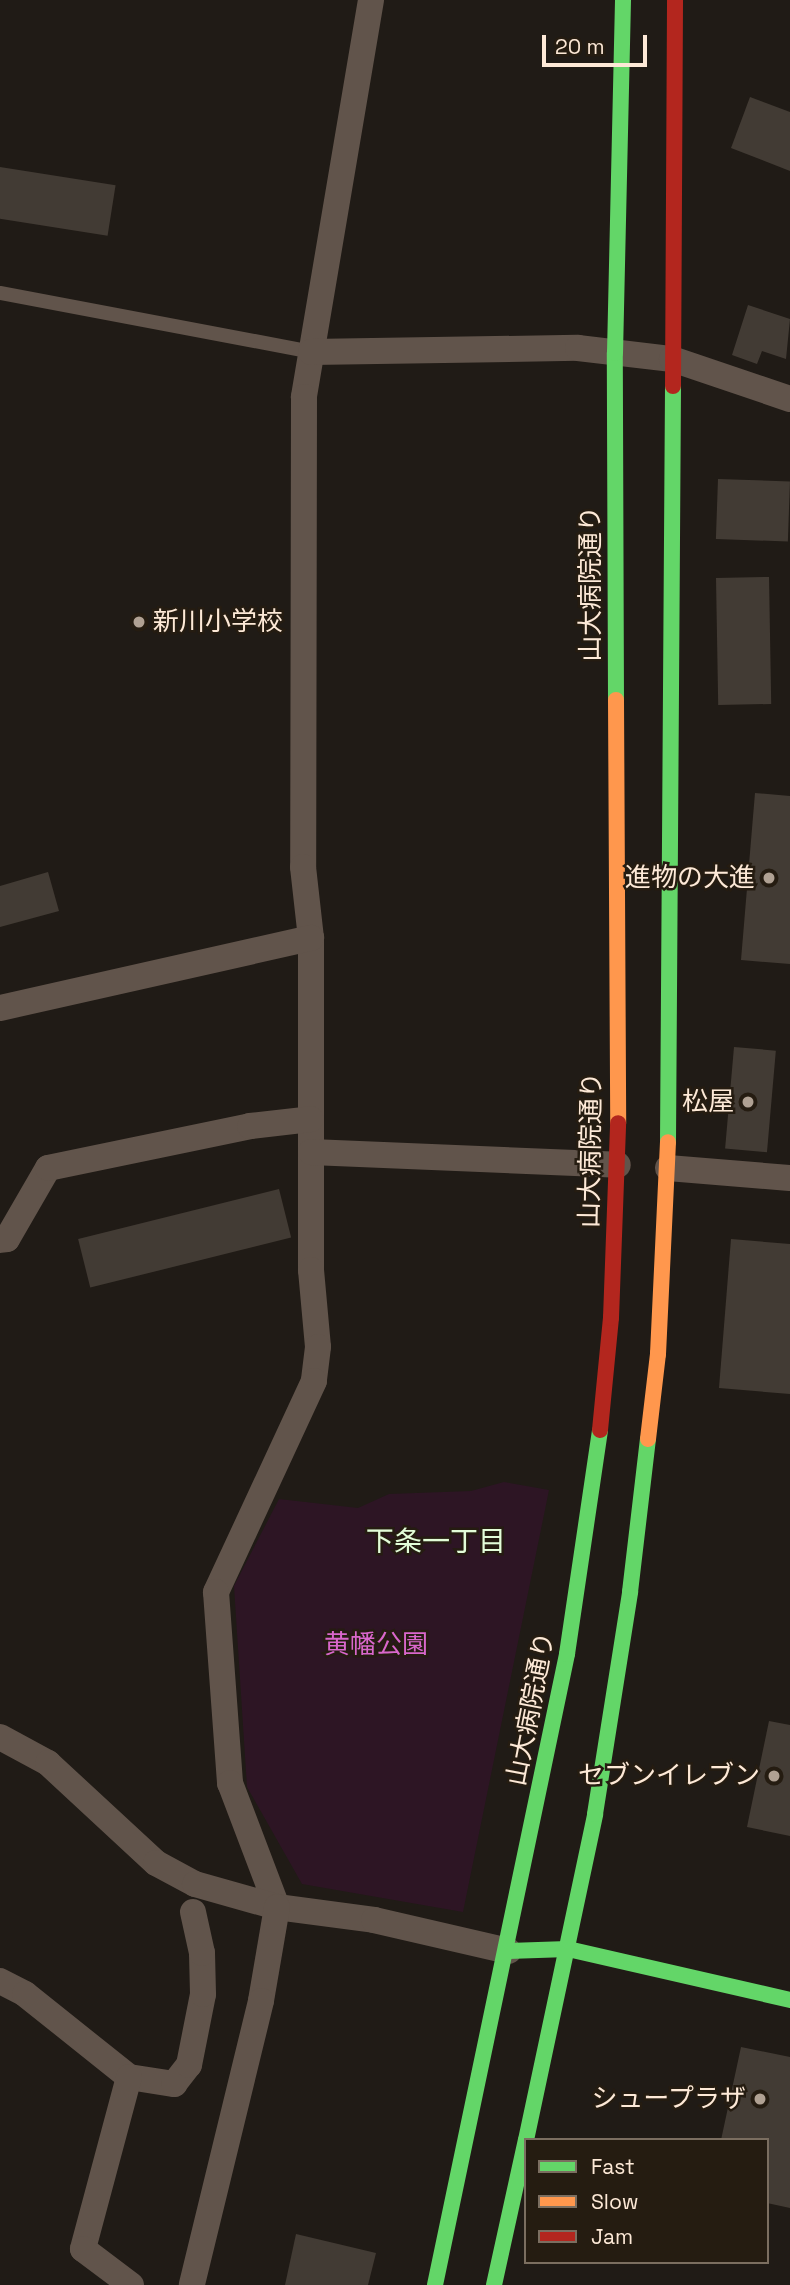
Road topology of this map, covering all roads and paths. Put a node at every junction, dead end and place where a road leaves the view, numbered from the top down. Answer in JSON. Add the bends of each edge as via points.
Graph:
{"nodes":[{"id":1,"x":371,"y":0,"type":"edge"},
{"id":2,"x":623,"y":0,"type":"edge"},
{"id":3,"x":675,"y":0,"type":"edge"},
{"id":4,"x":0,"y":293,"type":"edge"},
{"id":5,"x":311,"y":352,"type":"junction"},
{"id":6,"x":615,"y":353,"type":"junction"},
{"id":7,"x":672,"y":359,"type":"junction"},
{"id":8,"x":790,"y":399,"type":"edge"},
{"id":9,"x":311,"y":938,"type":"junction"},
{"id":10,"x":0,"y":1008,"type":"edge"},
{"id":11,"x":311,"y":1119,"type":"junction"},
{"id":12,"x":311,"y":1152,"type":"junction"},
{"id":13,"x":618,"y":1165,"type":"junction"},
{"id":14,"x":668,"y":1168,"type":"junction"},
{"id":15,"x":790,"y":1178,"type":"edge"},
{"id":16,"x":0,"y":1240,"type":"edge"},
{"id":17,"x":0,"y":1737,"type":"edge"},
{"id":18,"x":276,"y":1908,"type":"junction"},
{"id":19,"x":192,"y":1912,"type":"dead end"},
{"id":20,"x":568,"y":1949,"type":"junction"},
{"id":21,"x":508,"y":1951,"type":"junction"},
{"id":22,"x":0,"y":1981,"type":"edge"},
{"id":23,"x":790,"y":2000,"type":"edge"},
{"id":24,"x":129,"y":2077,"type":"junction"},
{"id":25,"x":526,"y":2138,"type":"edge"},
{"id":26,"x":524,"y":2149,"type":"edge"},
{"id":27,"x":131,"y":2285,"type":"edge"},
{"id":28,"x":192,"y":2285,"type":"edge"},
{"id":29,"x":435,"y":2285,"type":"edge"},
{"id":30,"x":494,"y":2285,"type":"edge"}],
"edges":[{"from":1,"to":5,"type":"street"},
{"from":2,"to":6,"type":"street","name":"山大病院通り"},
{"from":3,"to":7,"type":"street"},
{"from":4,"to":5,"type":"lane"},
{"from":5,"to":6,"type":"street","via":[[578,348]]},
{"from":5,"to":9,"type":"street","via":[[304,411],[303,867]]},
{"from":6,"to":7,"type":"street"},
{"from":6,"to":13,"type":"street","name":"山大病院通り"},
{"from":7,"to":8,"type":"street"},
{"from":7,"to":14,"type":"street"},
{"from":9,"to":10,"type":"street"},
{"from":9,"to":11,"type":"street"},
{"from":11,"to":12,"type":"street"},
{"from":11,"to":16,"type":"street","via":[[250,1126],[48,1168],[7,1239]]},
{"from":12,"to":13,"type":"street"},
{"from":12,"to":18,"type":"street","via":[[318,1347],[314,1381],[216,1592],[230,1783]]},
{"from":13,"to":21,"type":"street","name":"山大病院通り","via":[[611,1318],[594,1483],[567,1654]]},
{"from":14,"to":15,"type":"street"},
{"from":14,"to":20,"type":"street","via":[[658,1354],[644,1486],[595,1814]]},
{"from":17,"to":18,"type":"street","via":[[48,1763],[156,1863],[195,1884]]},
{"from":18,"to":21,"type":"street","via":[[374,1920]]},
{"from":18,"to":28,"type":"street","via":[[261,2001]]},
{"from":19,"to":24,"type":"street","via":[[202,1953],[203,1994],[189,2065],[174,2084]]},
{"from":20,"to":21,"type":"street"},
{"from":20,"to":23,"type":"street"},
{"from":20,"to":25,"type":"street"},
{"from":21,"to":29,"type":"street","name":"山大病院通り"},
{"from":22,"to":24,"type":"street","via":[[25,1994]]},
{"from":24,"to":27,"type":"street","via":[[83,2249]]},
{"from":26,"to":30,"type":"street"}]}
